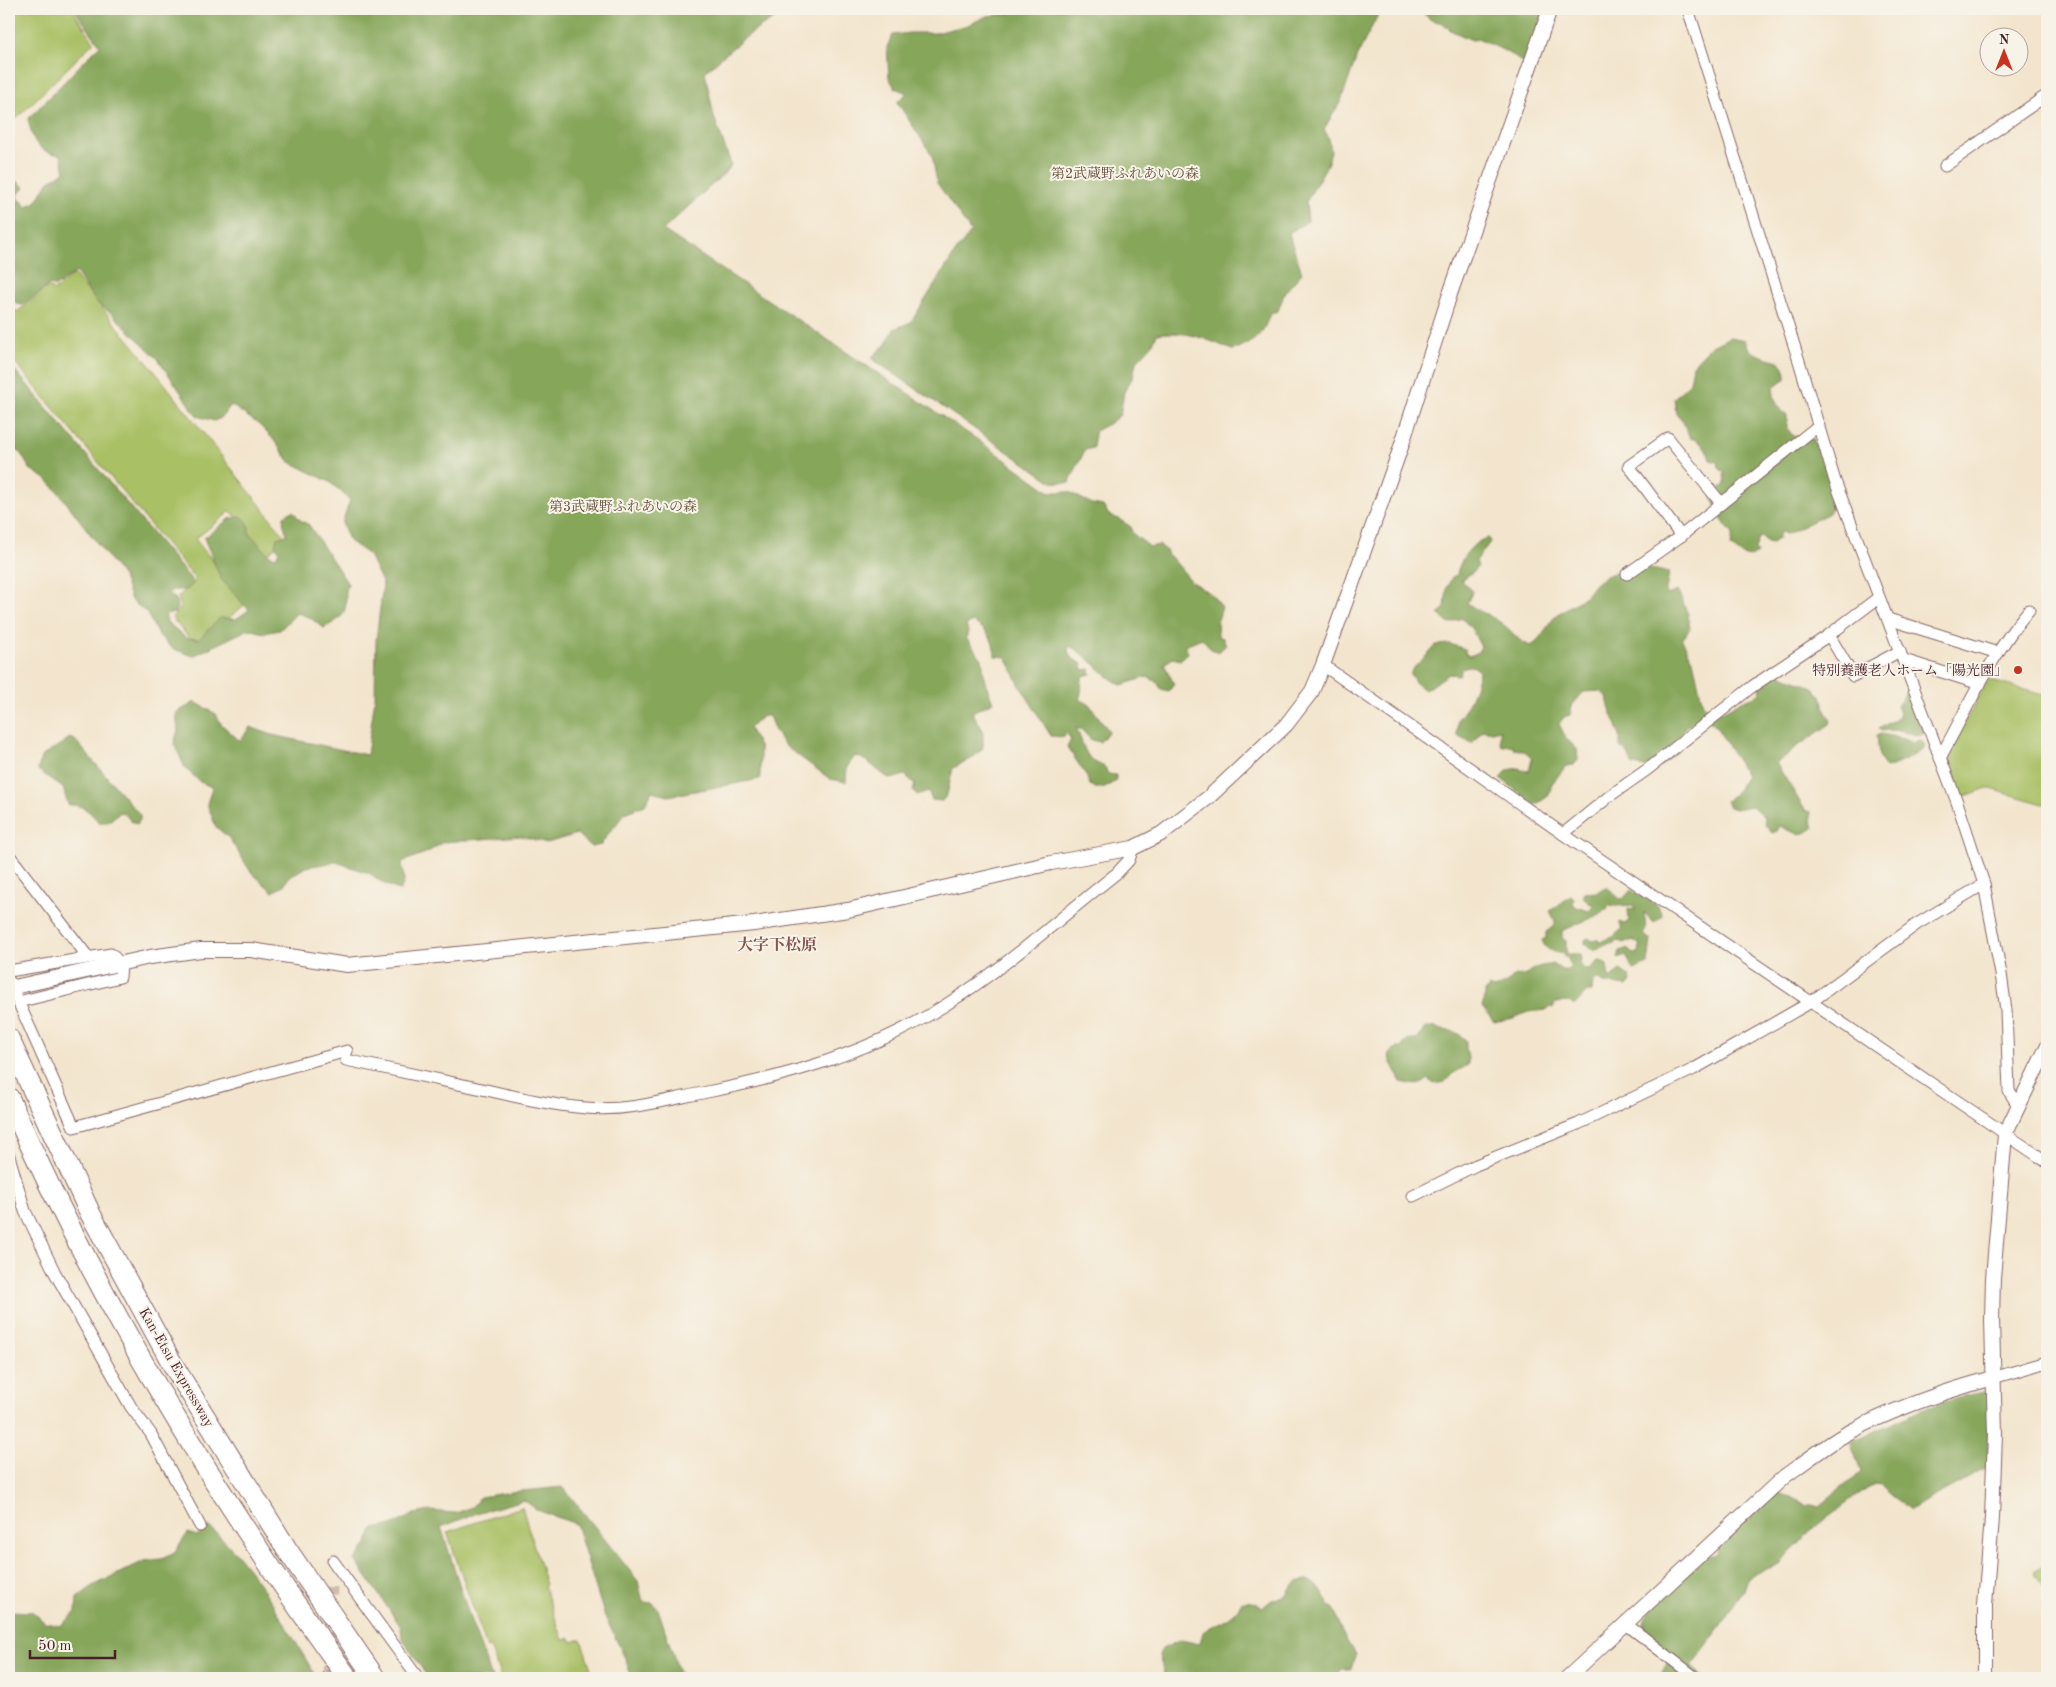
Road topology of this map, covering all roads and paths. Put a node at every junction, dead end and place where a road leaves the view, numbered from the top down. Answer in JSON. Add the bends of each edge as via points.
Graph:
{"nodes":[{"id":1,"x":1550,"y":9,"type":"edge"},
{"id":2,"x":1688,"y":9,"type":"edge"},
{"id":3,"x":2047,"y":95,"type":"edge"},
{"id":4,"x":1945,"y":166,"type":"dead end"},
{"id":5,"x":1819,"y":425,"type":"junction"},
{"id":6,"x":1721,"y":503,"type":"junction"},
{"id":7,"x":1681,"y":536,"type":"junction"},
{"id":8,"x":1626,"y":574,"type":"dead end"},
{"id":9,"x":1878,"y":598,"type":"junction"},
{"id":10,"x":2029,"y":610,"type":"dead end"},
{"id":11,"x":1888,"y":619,"type":"junction"},
{"id":12,"x":1829,"y":635,"type":"junction"},
{"id":13,"x":1998,"y":653,"type":"junction"},
{"id":14,"x":1902,"y":655,"type":"junction"},
{"id":15,"x":1323,"y":665,"type":"junction"},
{"id":16,"x":1980,"y":684,"type":"junction"},
{"id":17,"x":1940,"y":758,"type":"junction"},
{"id":18,"x":1563,"y":834,"type":"junction"},
{"id":19,"x":1133,"y":848,"type":"junction"},
{"id":20,"x":9,"y":855,"type":"edge"},
{"id":21,"x":1984,"y":884,"type":"junction"},
{"id":22,"x":88,"y":957,"type":"junction"},
{"id":23,"x":121,"y":964,"type":"junction"},
{"id":24,"x":9,"y":971,"type":"edge"},
{"id":25,"x":11,"y":984,"type":"edge"},
{"id":26,"x":18,"y":1002,"type":"junction"},
{"id":27,"x":1811,"y":1002,"type":"junction"},
{"id":28,"x":9,"y":1039,"type":"edge"},
{"id":29,"x":2047,"y":1047,"type":"edge"},
{"id":30,"x":9,"y":1098,"type":"edge"},
{"id":31,"x":2019,"y":1107,"type":"junction"},
{"id":32,"x":2005,"y":1134,"type":"junction"},
{"id":33,"x":9,"y":1156,"type":"edge"},
{"id":34,"x":2047,"y":1162,"type":"edge"},
{"id":35,"x":1412,"y":1196,"type":"dead end"},
{"id":36,"x":2047,"y":1362,"type":"edge"},
{"id":37,"x":1993,"y":1378,"type":"junction"},
{"id":38,"x":200,"y":1526,"type":"dead end"},
{"id":39,"x":333,"y":1561,"type":"dead end"},
{"id":40,"x":1626,"y":1624,"type":"junction"},
{"id":41,"x":348,"y":1678,"type":"edge"},
{"id":42,"x":375,"y":1678,"type":"edge"},
{"id":43,"x":418,"y":1678,"type":"edge"},
{"id":44,"x":1567,"y":1678,"type":"edge"},
{"id":45,"x":1696,"y":1678,"type":"edge"},
{"id":46,"x":1985,"y":1678,"type":"edge"}],
"edges":[{"from":1,"to":15,"type":"street"},
{"from":2,"to":5,"type":"street"},
{"from":3,"to":4,"type":"street"},
{"from":5,"to":6,"type":"street"},
{"from":5,"to":9,"type":"street","via":[[1834,481]]},
{"from":6,"to":7,"type":"street"},
{"from":6,"to":7,"type":"street","via":[[1668,438],[1629,466]]},
{"from":7,"to":8,"type":"street"},
{"from":9,"to":11,"type":"street"},
{"from":9,"to":12,"type":"street"},
{"from":10,"to":13,"type":"street"},
{"from":11,"to":13,"type":"street"},
{"from":11,"to":14,"type":"street"},
{"from":12,"to":14,"type":"street","via":[[1853,676]]},
{"from":12,"to":18,"type":"street","via":[[1753,686]]},
{"from":13,"to":16,"type":"street"},
{"from":14,"to":16,"type":"street"},
{"from":14,"to":17,"type":"street"},
{"from":15,"to":18,"type":"street"},
{"from":15,"to":19,"type":"street","via":[[1312,691],[1286,725],[1209,797],[1161,834]]},
{"from":16,"to":17,"type":"street"},
{"from":17,"to":21,"type":"street"},
{"from":18,"to":27,"type":"street"},
{"from":19,"to":23,"type":"street","via":[[1051,863],[848,910],[754,924],[368,964],[338,964],[235,949],[185,952]]},
{"from":19,"to":26,"type":"street","via":[[1129,860],[1117,873],[1001,965],[930,1015],[894,1034],[793,1072],[650,1104],[588,1108],[548,1104],[346,1055],[74,1127]]},
{"from":20,"to":22,"type":"street"},
{"from":21,"to":27,"type":"street","via":[[1918,924]]},
{"from":21,"to":31,"type":"street","via":[[2006,1010],[2009,1091]]},
{"from":22,"to":23,"type":"street","via":[[111,954]]},
{"from":22,"to":24,"type":"street"},
{"from":23,"to":25,"type":"street"},
{"from":23,"to":26,"type":"street","via":[[120,978]]},
{"from":25,"to":26,"type":"street"},
{"from":27,"to":32,"type":"street"},
{"from":27,"to":35,"type":"street","via":[[1694,1069],[1578,1124],[1476,1165]]},
{"from":28,"to":42,"type":"highway","name":"Kan-Etsu Expressway","via":[[91,1215],[173,1365],[288,1551]]},
{"from":29,"to":31,"type":"street"},
{"from":30,"to":41,"type":"highway","name":"Kan-Etsu Expressway","via":[[96,1278],[138,1354],[240,1523]]},
{"from":31,"to":32,"type":"street"},
{"from":32,"to":34,"type":"street"},
{"from":32,"to":37,"type":"street","via":[[1993,1278]]},
{"from":33,"to":38,"type":"street","via":[[25,1211],[55,1273],[131,1406],[151,1434]]},
{"from":36,"to":37,"type":"street"},
{"from":37,"to":40,"type":"street","via":[[1892,1412],[1821,1450],[1785,1476]]},
{"from":37,"to":46,"type":"street","via":[[1995,1434],[1984,1605]]},
{"from":39,"to":43,"type":"street"},
{"from":40,"to":44,"type":"street"},
{"from":40,"to":45,"type":"street"}]}
